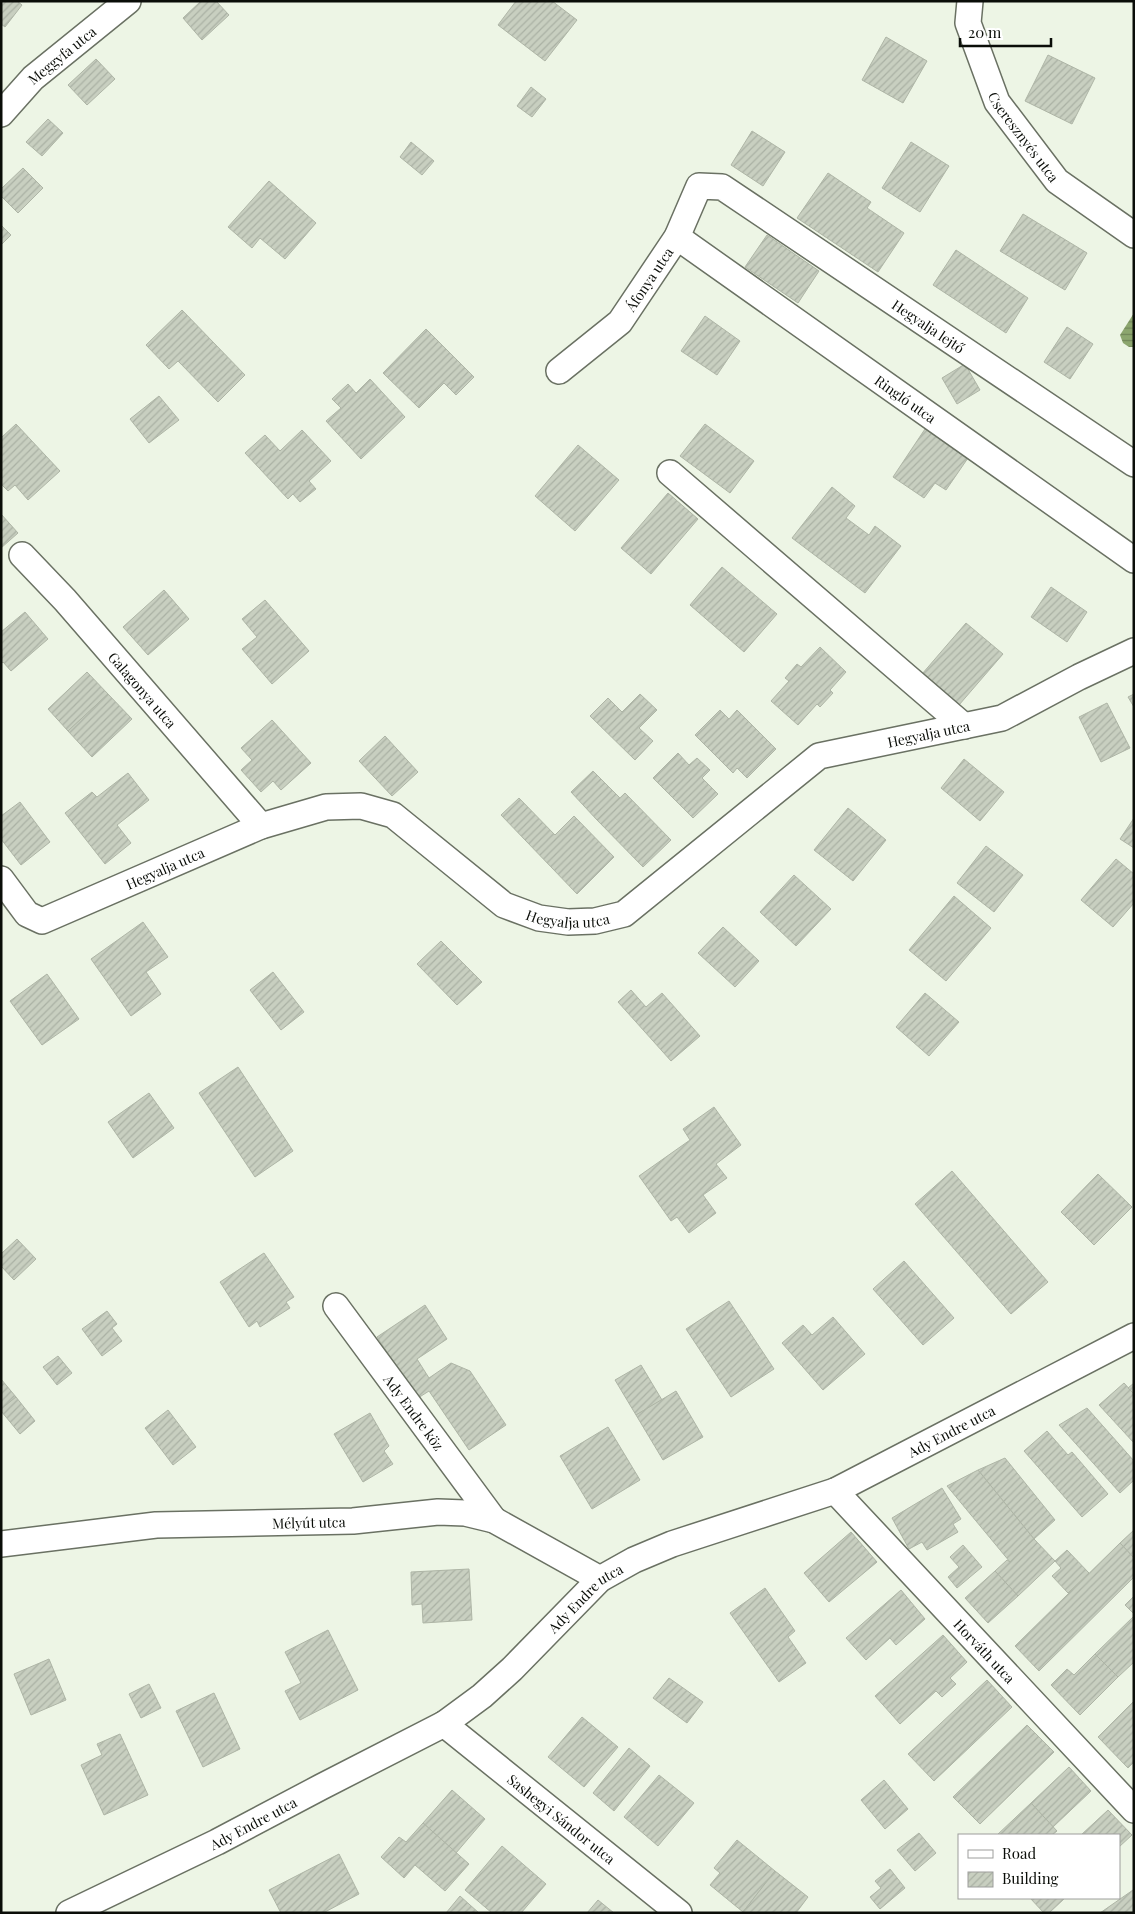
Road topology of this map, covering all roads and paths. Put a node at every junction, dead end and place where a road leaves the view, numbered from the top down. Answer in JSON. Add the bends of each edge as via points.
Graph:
{"nodes":[{"id":1,"x":128,"y":1,"type":"edge"},
{"id":2,"x":970,"y":1,"type":"edge"},
{"id":3,"x":1,"y":114,"type":"edge"},
{"id":4,"x":722,"y":187,"type":"joint"},
{"id":5,"x":1134,"y":235,"type":"edge"},
{"id":6,"x":677,"y":237,"type":"junction"},
{"id":7,"x":559,"y":371,"type":"dead end"},
{"id":8,"x":1134,"y":464,"type":"edge"},
{"id":9,"x":670,"y":473,"type":"dead end"},
{"id":10,"x":22,"y":555,"type":"dead end"},
{"id":11,"x":1134,"y":560,"type":"edge"},
{"id":12,"x":1134,"y":651,"type":"edge"},
{"id":13,"x":964,"y":726,"type":"junction"},
{"id":14,"x":261,"y":826,"type":"junction"},
{"id":15,"x":1,"y":879,"type":"edge"},
{"id":16,"x":336,"y":1306,"type":"dead end"},
{"id":17,"x":1134,"y":1336,"type":"edge"},
{"id":18,"x":835,"y":1491,"type":"junction"},
{"id":19,"x":494,"y":1520,"type":"junction"},
{"id":20,"x":1,"y":1544,"type":"edge"},
{"id":21,"x":600,"y":1579,"type":"junction"},
{"id":22,"x":444,"y":1724,"type":"junction"},
{"id":23,"x":1134,"y":1810,"type":"edge"},
{"id":24,"x":68,"y":1913,"type":"edge"},
{"id":25,"x":679,"y":1913,"type":"edge"}],
"edges":[{"from":1,"to":3,"type":"street","name":"Meggyfa utca","via":[[33,78]]},
{"from":2,"to":5,"type":"street","name":"Cseresznyés utca","via":[[968,23],[997,102],[1057,181]]},
{"from":4,"to":6,"type":"street","name":"Áfonya utca","via":[[699,186]]},
{"from":4,"to":8,"type":"street","name":"Hegyalja lejtő"},
{"from":6,"to":7,"type":"street","name":"Áfonya utca","via":[[620,322]]},
{"from":6,"to":11,"type":"street","name":"Ringló utca"},
{"from":9,"to":13,"type":"street"},
{"from":10,"to":14,"type":"street","name":"Galagonya utca"},
{"from":12,"to":13,"type":"street","name":"Hegyalja utca","via":[[1002,718]]},
{"from":13,"to":14,"type":"street","name":"Hegyalja utca","via":[[818,756],[624,914],[595,921],[539,918],[504,905],[393,815],[361,806],[326,807]]},
{"from":14,"to":15,"type":"street","name":"Hegyalja utca","via":[[42,921],[27,914]]},
{"from":16,"to":19,"type":"street","name":"Ady Endre köz"},
{"from":17,"to":18,"type":"street","name":"Ady Endre utca"},
{"from":18,"to":21,"type":"street","name":"Ady Endre utca","via":[[672,1544]]},
{"from":18,"to":23,"type":"street","name":"Horváth utca"},
{"from":19,"to":20,"type":"street","name":"Mélyút utca","via":[[465,1513],[438,1512],[353,1521],[156,1525]]},
{"from":19,"to":21,"type":"street","name":"Mélyút utca"},
{"from":21,"to":22,"type":"street","name":"Ady Endre utca","via":[[512,1669]]},
{"from":22,"to":24,"type":"street","name":"Ady Endre utca","via":[[217,1842]]},
{"from":22,"to":25,"type":"street","name":"Sashegyi Sándor utca"}]}
